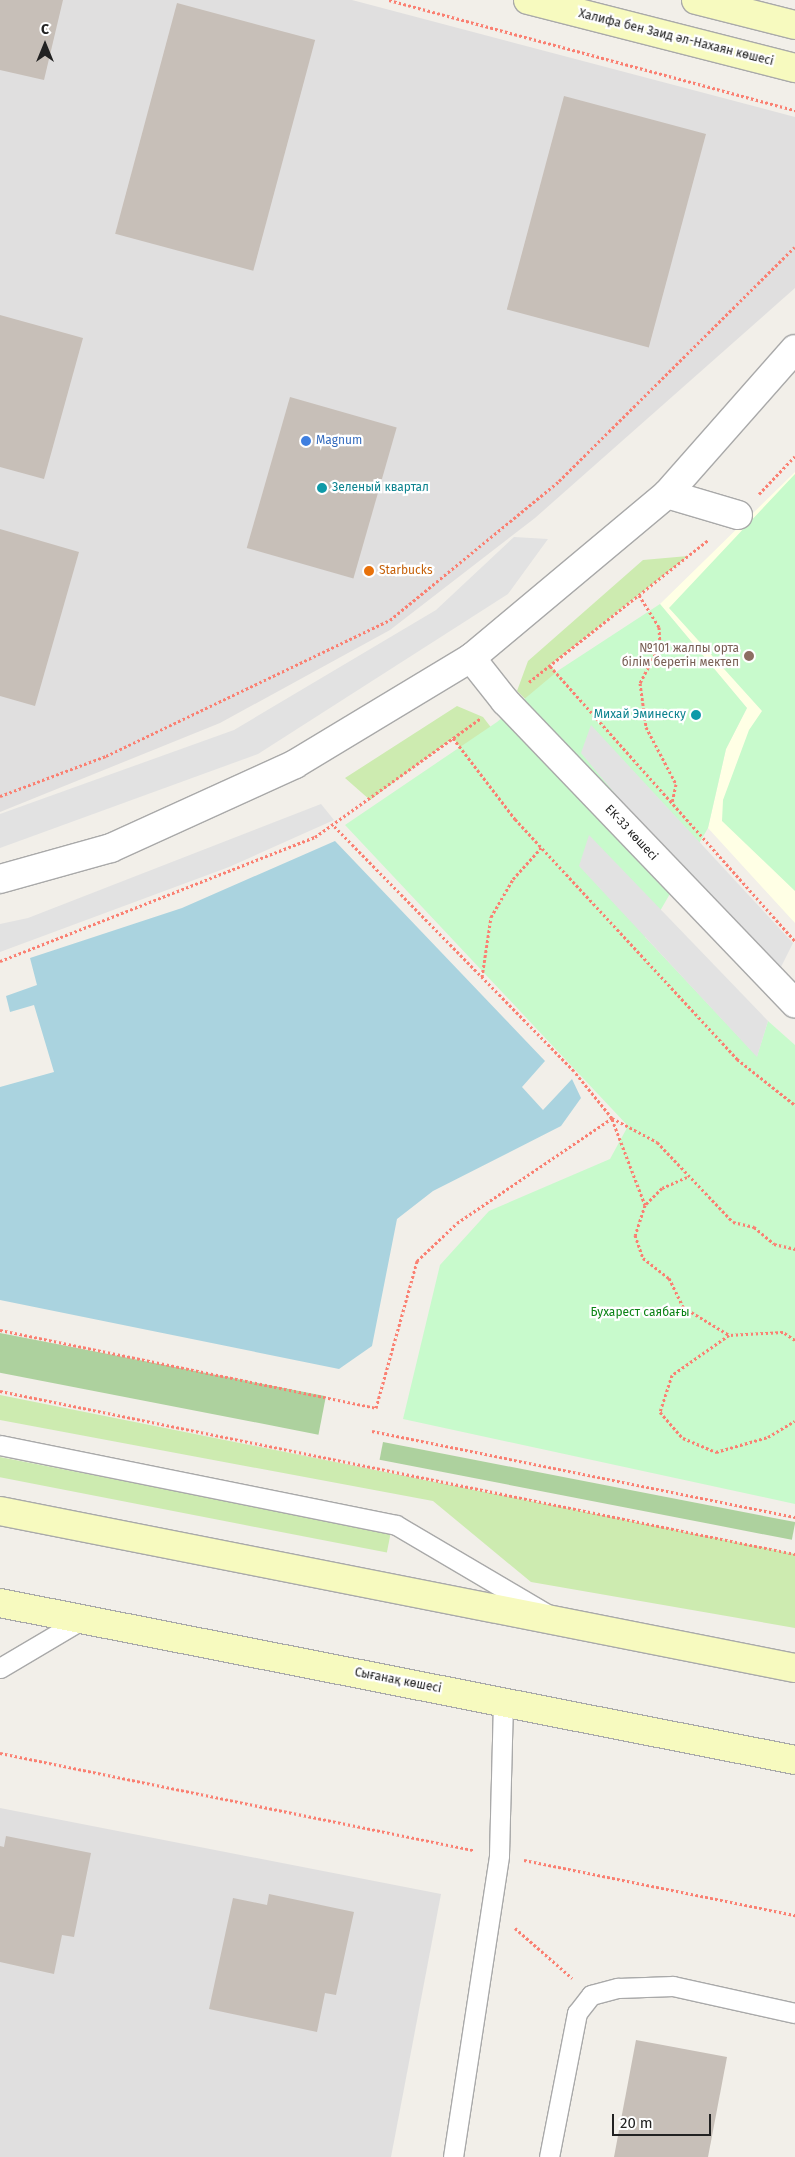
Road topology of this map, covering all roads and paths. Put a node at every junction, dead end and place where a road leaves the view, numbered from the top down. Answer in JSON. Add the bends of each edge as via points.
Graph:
{"nodes":[{"id":1,"x":389,"y":0,"type":"edge"},
{"id":2,"x":528,"y":0,"type":"edge"},
{"id":3,"x":696,"y":0,"type":"edge"},
{"id":4,"x":795,"y":26,"type":"edge"},
{"id":5,"x":795,"y":68,"type":"edge"},
{"id":6,"x":795,"y":110,"type":"edge"},
{"id":7,"x":795,"y":247,"type":"edge"},
{"id":8,"x":795,"y":349,"type":"edge"},
{"id":9,"x":667,"y":494,"type":"junction"},
{"id":10,"x":738,"y":515,"type":"dead end"},
{"id":11,"x":470,"y":658,"type":"junction"},
{"id":12,"x":550,"y":666,"type":"junction"},
{"id":13,"x":524,"y":686,"type":"dead end"},
{"id":14,"x":483,"y":717,"type":"dead end"},
{"id":15,"x":453,"y":738,"type":"junction"},
{"id":16,"x":0,"y":796,"type":"edge"},
{"id":17,"x":672,"y":804,"type":"junction"},
{"id":18,"x":334,"y":826,"type":"junction"},
{"id":19,"x":541,"y":848,"type":"junction"},
{"id":20,"x":0,"y":879,"type":"edge"},
{"id":21,"x":795,"y":941,"type":"edge"},
{"id":22,"x":0,"y":961,"type":"edge"},
{"id":23,"x":482,"y":978,"type":"junction"},
{"id":24,"x":795,"y":1003,"type":"edge"},
{"id":25,"x":795,"y":1105,"type":"edge"},
{"id":26,"x":612,"y":1118,"type":"junction"},
{"id":27,"x":687,"y":1178,"type":"junction"},
{"id":28,"x":645,"y":1205,"type":"junction"},
{"id":29,"x":795,"y":1249,"type":"edge"},
{"id":30,"x":0,"y":1330,"type":"edge"},
{"id":31,"x":729,"y":1335,"type":"junction"},
{"id":32,"x":795,"y":1340,"type":"edge"},
{"id":33,"x":0,"y":1391,"type":"edge"},
{"id":34,"x":795,"y":1421,"type":"edge"},
{"id":35,"x":372,"y":1432,"type":"dead end"},
{"id":36,"x":0,"y":1445,"type":"edge"},
{"id":37,"x":0,"y":1511,"type":"edge"},
{"id":38,"x":795,"y":1517,"type":"edge"},
{"id":39,"x":795,"y":1554,"type":"edge"},
{"id":40,"x":0,"y":1603,"type":"edge"},
{"id":41,"x":83,"y":1619,"type":"junction"},
{"id":42,"x":561,"y":1622,"type":"junction"},
{"id":43,"x":0,"y":1668,"type":"edge"},
{"id":44,"x":795,"y":1668,"type":"edge"},
{"id":45,"x":503,"y":1702,"type":"junction"},
{"id":46,"x":0,"y":1752,"type":"edge"},
{"id":47,"x":795,"y":1760,"type":"edge"},
{"id":48,"x":499,"y":1855,"type":"junction"},
{"id":49,"x":491,"y":1908,"type":"junction"},
{"id":50,"x":795,"y":1915,"type":"edge"},
{"id":51,"x":592,"y":1995,"type":"junction"},
{"id":52,"x":795,"y":2013,"type":"edge"},
{"id":53,"x":453,"y":2157,"type":"edge"},
{"id":54,"x":550,"y":2157,"type":"edge"}],
"edges":[{"from":1,"to":6,"type":"path"},
{"from":2,"to":5,"type":"main road","name":"Халифа бен Заид әл-Нахаян көшесі"},
{"from":3,"to":4,"type":"main road"},
{"from":7,"to":16,"type":"path","via":[[559,481],[390,620],[106,756]]},
{"from":8,"to":9,"type":"street"},
{"from":9,"to":10,"type":"street"},
{"from":9,"to":11,"type":"street"},
{"from":11,"to":20,"type":"street","via":[[295,764],[238,792],[111,848]]},
{"from":11,"to":24,"type":"street","name":"ЕК-33 көшесі","via":[[505,701]]},
{"from":12,"to":13,"type":"path"},
{"from":12,"to":17,"type":"path"},
{"from":12,"to":17,"type":"path","via":[[639,595],[659,627],[660,645],[640,683],[646,727],[676,784]]},
{"from":14,"to":15,"type":"path"},
{"from":15,"to":18,"type":"path"},
{"from":15,"to":19,"type":"path"},
{"from":17,"to":21,"type":"path"},
{"from":18,"to":22,"type":"path","via":[[122,916]]},
{"from":18,"to":23,"type":"path"},
{"from":19,"to":23,"type":"path","via":[[513,879],[491,917]]},
{"from":19,"to":25,"type":"path","via":[[737,1059]]},
{"from":23,"to":26,"type":"path","via":[[574,1071]]},
{"from":26,"to":27,"type":"path","via":[[658,1142]]},
{"from":26,"to":28,"type":"path"},
{"from":26,"to":30,"type":"path","via":[[457,1223],[417,1261],[376,1408]]},
{"from":27,"to":28,"type":"path","via":[[662,1188]]},
{"from":27,"to":29,"type":"path","via":[[733,1222],[754,1227],[774,1244]]},
{"from":28,"to":31,"type":"path","via":[[635,1235],[642,1258],[669,1278],[683,1307]]},
{"from":31,"to":32,"type":"path","via":[[783,1332]]},
{"from":31,"to":34,"type":"path","via":[[672,1375],[660,1412],[683,1438],[716,1452],[768,1437]]},
{"from":33,"to":39,"type":"path"},
{"from":35,"to":38,"type":"path"},
{"from":36,"to":42,"type":"lane","via":[[396,1525]]},
{"from":37,"to":42,"type":"main road"},
{"from":40,"to":41,"type":"main road","name":"Сығанақ көшесі"},
{"from":41,"to":43,"type":"lane"},
{"from":41,"to":45,"type":"main road","name":"Сығанақ көшесі"},
{"from":42,"to":44,"type":"main road"},
{"from":45,"to":47,"type":"main road","name":"Сығанақ көшесі"},
{"from":45,"to":48,"type":"lane"},
{"from":46,"to":48,"type":"path"},
{"from":48,"to":49,"type":"lane"},
{"from":48,"to":50,"type":"path"},
{"from":49,"to":51,"type":"path"},
{"from":49,"to":53,"type":"lane"},
{"from":51,"to":52,"type":"lane","via":[[618,1988],[674,1986]]},
{"from":51,"to":54,"type":"lane","via":[[576,2013]]}]}
